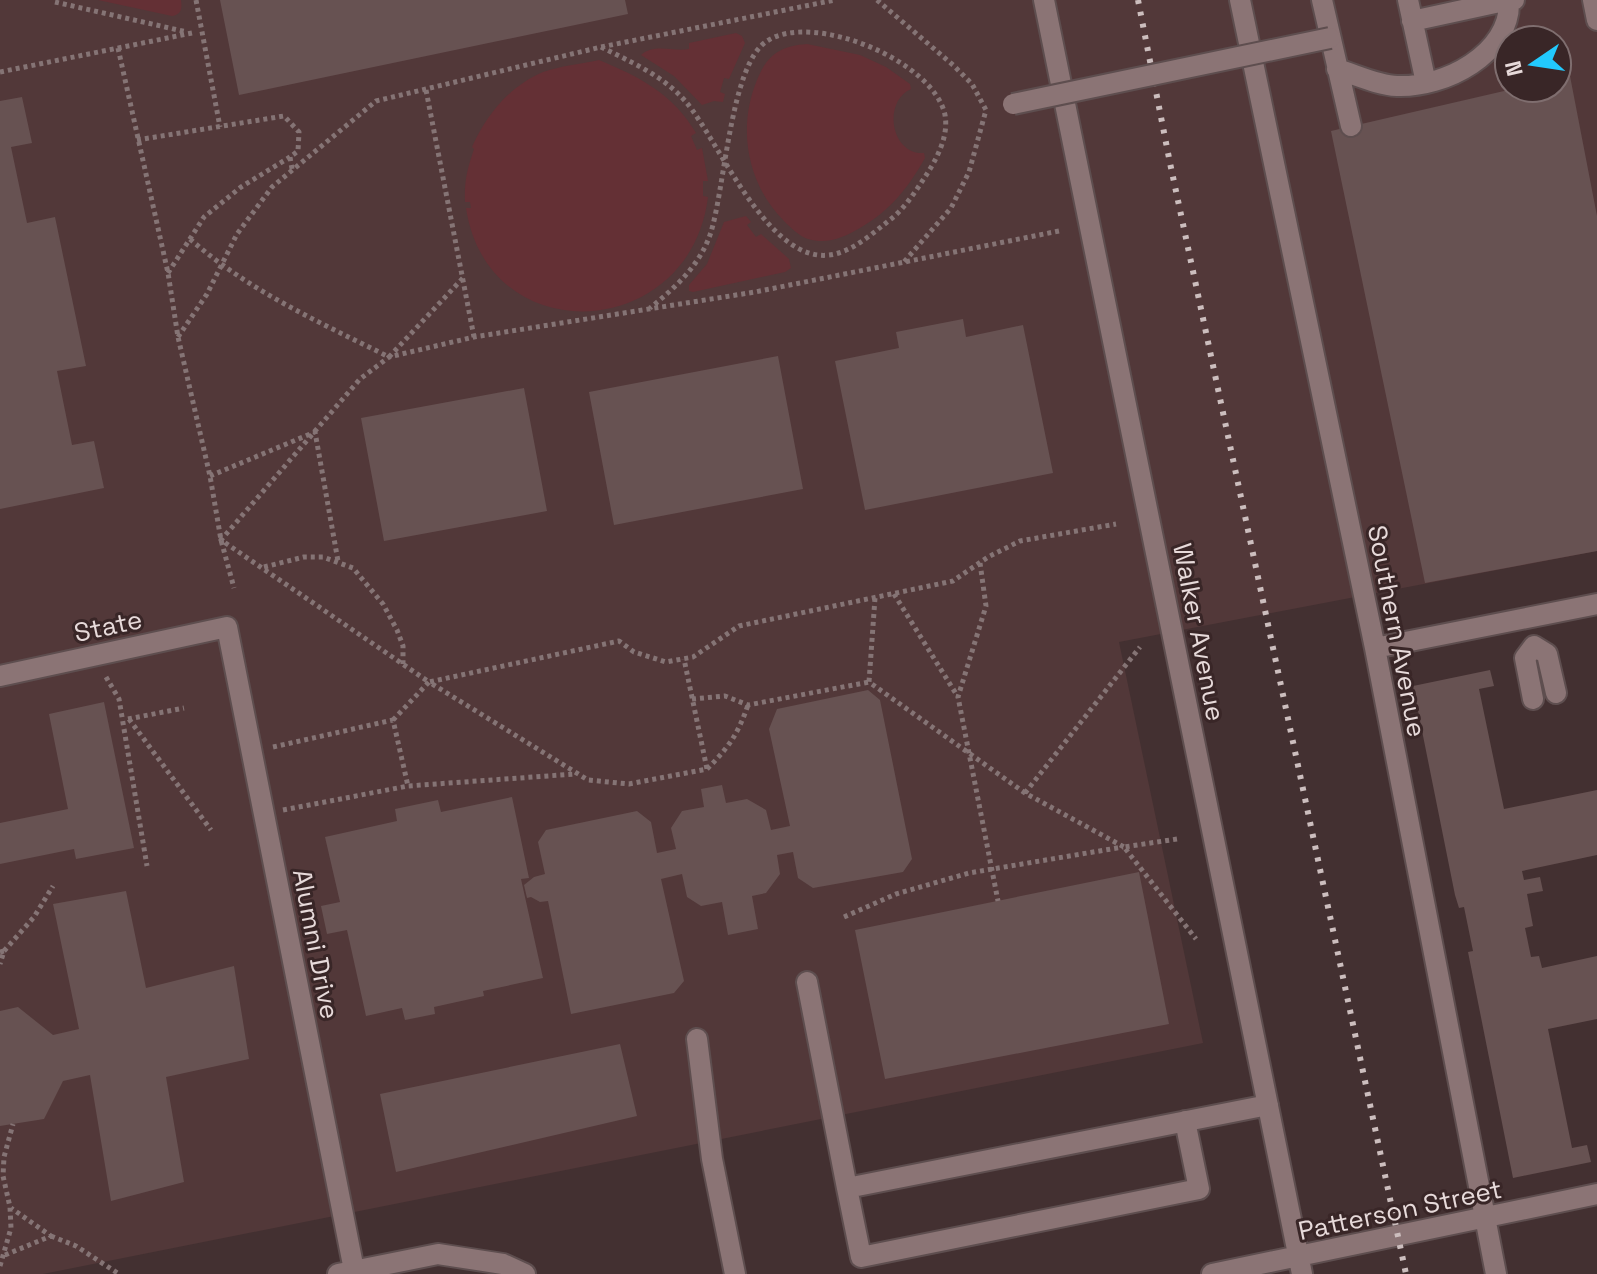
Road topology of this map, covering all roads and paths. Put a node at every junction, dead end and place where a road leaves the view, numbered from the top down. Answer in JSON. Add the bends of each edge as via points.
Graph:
{"nodes":[{"id":1,"x":196,"y":0,"type":"edge"},
{"id":2,"x":835,"y":0,"type":"edge"},
{"id":3,"x":877,"y":0,"type":"edge"},
{"id":4,"x":1044,"y":0,"type":"edge"},
{"id":5,"x":1240,"y":0,"type":"edge"},
{"id":6,"x":1408,"y":0,"type":"edge"},
{"id":7,"x":1511,"y":0,"type":"edge"},
{"id":8,"x":1593,"y":0,"type":"edge"},
{"id":9,"x":55,"y":2,"type":"dead end"},
{"id":10,"x":1326,"y":2,"type":"edge"},
{"id":11,"x":1597,"y":20,"type":"edge"},
{"id":12,"x":1412,"y":21,"type":"junction"},
{"id":13,"x":1330,"y":38,"type":"junction"},
{"id":14,"x":601,"y":47,"type":"junction"},
{"id":15,"x":118,"y":48,"type":"junction"},
{"id":16,"x":1337,"y":69,"type":"junction"},
{"id":17,"x":0,"y":72,"type":"edge"},
{"id":18,"x":1426,"y":83,"type":"junction"},
{"id":19,"x":426,"y":90,"type":"junction"},
{"id":20,"x":1013,"y":104,"type":"dead end"},
{"id":21,"x":1351,"y":126,"type":"dead end"},
{"id":22,"x":220,"y":127,"type":"junction"},
{"id":23,"x":137,"y":140,"type":"junction"},
{"id":24,"x":290,"y":157,"type":"junction"},
{"id":25,"x":725,"y":161,"type":"junction"},
{"id":26,"x":292,"y":169,"type":"junction"},
{"id":27,"x":1059,"y":231,"type":"dead end"},
{"id":28,"x":190,"y":239,"type":"junction"},
{"id":29,"x":903,"y":263,"type":"junction"},
{"id":30,"x":220,"y":266,"type":"junction"},
{"id":31,"x":168,"y":273,"type":"junction"},
{"id":32,"x":463,"y":278,"type":"junction"},
{"id":33,"x":650,"y":309,"type":"junction"},
{"id":34,"x":178,"y":337,"type":"junction"},
{"id":35,"x":474,"y":337,"type":"junction"},
{"id":36,"x":389,"y":357,"type":"junction"},
{"id":37,"x":315,"y":432,"type":"junction"},
{"id":38,"x":210,"y":476,"type":"junction"},
{"id":39,"x":1116,"y":524,"type":"dead end"},
{"id":40,"x":221,"y":540,"type":"junction"},
{"id":41,"x":338,"y":561,"type":"junction"},
{"id":42,"x":980,"y":563,"type":"junction"},
{"id":43,"x":263,"y":568,"type":"junction"},
{"id":44,"x":234,"y":588,"type":"dead end"},
{"id":45,"x":894,"y":594,"type":"junction"},
{"id":46,"x":875,"y":598,"type":"junction"},
{"id":47,"x":1597,"y":604,"type":"edge"},
{"id":48,"x":1528,"y":618,"type":"junction"},
{"id":49,"x":227,"y":627,"type":"joint"},
{"id":50,"x":1534,"y":646,"type":"junction"},
{"id":51,"x":1140,"y":647,"type":"dead end"},
{"id":52,"x":1375,"y":648,"type":"junction"},
{"id":53,"x":684,"y":659,"type":"junction"},
{"id":54,"x":403,"y":664,"type":"junction"},
{"id":55,"x":102,"y":672,"type":"dead end"},
{"id":56,"x":0,"y":676,"type":"edge"},
{"id":57,"x":429,"y":682,"type":"junction"},
{"id":58,"x":869,"y":682,"type":"junction"},
{"id":59,"x":1556,"y":693,"type":"dead end"},
{"id":60,"x":958,"y":697,"type":"junction"},
{"id":61,"x":692,"y":699,"type":"junction"},
{"id":62,"x":1533,"y":699,"type":"dead end"},
{"id":63,"x":748,"y":705,"type":"junction"},
{"id":64,"x":184,"y":708,"type":"dead end"},
{"id":65,"x":126,"y":719,"type":"junction"},
{"id":66,"x":393,"y":720,"type":"junction"},
{"id":67,"x":266,"y":749,"type":"dead end"},
{"id":68,"x":968,"y":754,"type":"junction"},
{"id":69,"x":707,"y":769,"type":"junction"},
{"id":70,"x":578,"y":773,"type":"junction"},
{"id":71,"x":408,"y":786,"type":"junction"},
{"id":72,"x":1025,"y":793,"type":"junction"},
{"id":73,"x":278,"y":811,"type":"dead end"},
{"id":74,"x":211,"y":830,"type":"dead end"},
{"id":75,"x":1177,"y":839,"type":"dead end"},
{"id":76,"x":1124,"y":847,"type":"junction"},
{"id":77,"x":147,"y":866,"type":"dead end"},
{"id":78,"x":991,"y":869,"type":"junction"},
{"id":79,"x":53,"y":886,"type":"dead end"},
{"id":80,"x":998,"y":901,"type":"dead end"},
{"id":81,"x":844,"y":917,"type":"dead end"},
{"id":82,"x":1196,"y":939,"type":"dead end"},
{"id":83,"x":2,"y":952,"type":"edge"},
{"id":84,"x":0,"y":964,"type":"edge"},
{"id":85,"x":807,"y":982,"type":"dead end"},
{"id":86,"x":697,"y":1039,"type":"dead end"},
{"id":87,"x":1268,"y":1105,"type":"junction"},
{"id":88,"x":1185,"y":1121,"type":"junction"},
{"id":89,"x":13,"y":1124,"type":"dead end"},
{"id":90,"x":847,"y":1188,"type":"junction"},
{"id":91,"x":1597,"y":1194,"type":"edge"},
{"id":92,"x":10,"y":1207,"type":"junction"},
{"id":93,"x":1484,"y":1219,"type":"junction"},
{"id":94,"x":51,"y":1236,"type":"junction"},
{"id":95,"x":4,"y":1255,"type":"junction"},
{"id":96,"x":440,"y":1264,"type":"edge"},
{"id":97,"x":0,"y":1266,"type":"edge"},
{"id":98,"x":1300,"y":1266,"type":"edge"},
{"id":99,"x":346,"y":1272,"type":"edge"},
{"id":100,"x":119,"y":1274,"type":"edge"},
{"id":101,"x":525,"y":1274,"type":"edge"},
{"id":102,"x":735,"y":1274,"type":"edge"},
{"id":103,"x":1212,"y":1274,"type":"edge"},
{"id":104,"x":1496,"y":1274,"type":"edge"}],
"edges":[{"from":1,"to":22,"type":"path"},
{"from":2,"to":14,"type":"path"},
{"from":3,"to":29,"type":"path","via":[[972,84],[986,110],[969,172],[951,208]]},
{"from":4,"to":87,"type":"street","name":"Walker Avenue"},
{"from":5,"to":52,"type":"street","name":"Southern Avenue"},
{"from":6,"to":12,"type":"street"},
{"from":7,"to":12,"type":"street"},
{"from":7,"to":18,"type":"street","via":[[1504,31],[1493,45],[1456,73]]},
{"from":8,"to":11,"type":"street"},
{"from":9,"to":15,"type":"path","via":[[192,33]]},
{"from":10,"to":13,"type":"street"},
{"from":12,"to":18,"type":"street"},
{"from":13,"to":16,"type":"street"},
{"from":13,"to":20,"type":"street","bridge":true},
{"from":14,"to":19,"type":"path"},
{"from":14,"to":25,"type":"path","via":[[670,86]]},
{"from":15,"to":17,"type":"path"},
{"from":15,"to":23,"type":"path"},
{"from":16,"to":18,"type":"street","via":[[1380,84]]},
{"from":16,"to":21,"type":"street"},
{"from":19,"to":26,"type":"path","via":[[376,101]]},
{"from":19,"to":32,"type":"path"},
{"from":22,"to":23,"type":"path"},
{"from":22,"to":24,"type":"path","via":[[284,116],[299,132],[298,151]]},
{"from":23,"to":31,"type":"path"},
{"from":24,"to":26,"type":"path"},
{"from":24,"to":28,"type":"path","via":[[220,202]]},
{"from":25,"to":25,"type":"path","via":[[757,210],[790,244],[832,255],[867,238],[912,196],[941,148],[942,105],[933,90],[867,45],[816,33],[776,36],[763,42],[751,58]]},
{"from":25,"to":33,"type":"path","via":[[710,235],[699,257]]},
{"from":26,"to":30,"type":"path","via":[[237,234]]},
{"from":27,"to":29,"type":"path"},
{"from":28,"to":30,"type":"path"},
{"from":28,"to":31,"type":"path"},
{"from":29,"to":33,"type":"path"},
{"from":30,"to":34,"type":"path"},
{"from":30,"to":36,"type":"path","via":[[267,296]]},
{"from":31,"to":34,"type":"path"},
{"from":32,"to":35,"type":"path"},
{"from":32,"to":36,"type":"path"},
{"from":33,"to":35,"type":"path"},
{"from":34,"to":38,"type":"path"},
{"from":35,"to":36,"type":"path"},
{"from":36,"to":37,"type":"path","via":[[360,379]]},
{"from":37,"to":38,"type":"path"},
{"from":37,"to":40,"type":"path"},
{"from":37,"to":41,"type":"path"},
{"from":38,"to":40,"type":"path"},
{"from":39,"to":42,"type":"path","via":[[1020,541]]},
{"from":40,"to":43,"type":"path"},
{"from":40,"to":44,"type":"path"},
{"from":41,"to":43,"type":"path","via":[[304,557]]},
{"from":41,"to":54,"type":"path","via":[[353,568],[383,604],[403,646]]},
{"from":42,"to":45,"type":"path","via":[[953,581]]},
{"from":42,"to":60,"type":"path","via":[[986,606]]},
{"from":43,"to":54,"type":"path"},
{"from":45,"to":46,"type":"path"},
{"from":45,"to":60,"type":"path"},
{"from":46,"to":53,"type":"path","via":[[739,626]]},
{"from":46,"to":58,"type":"path"},
{"from":47,"to":48,"type":"street"},
{"from":48,"to":50,"type":"street"},
{"from":48,"to":52,"type":"street"},
{"from":49,"to":56,"type":"street","name":"State"},
{"from":49,"to":99,"type":"street","name":"Alumni Drive"},
{"from":50,"to":59,"type":"street","via":[[1547,654]]},
{"from":50,"to":62,"type":"street","via":[[1525,658]]},
{"from":51,"to":72,"type":"path"},
{"from":52,"to":93,"type":"street","name":"Southern Avenue"},
{"from":53,"to":57,"type":"path","via":[[666,662],[619,641]]},
{"from":53,"to":61,"type":"path"},
{"from":54,"to":57,"type":"path"},
{"from":55,"to":65,"type":"path"},
{"from":57,"to":66,"type":"path"},
{"from":57,"to":70,"type":"path"},
{"from":58,"to":63,"type":"path"},
{"from":58,"to":68,"type":"path"},
{"from":60,"to":68,"type":"path"},
{"from":61,"to":63,"type":"path","via":[[725,696]]},
{"from":61,"to":69,"type":"path"},
{"from":63,"to":69,"type":"path","via":[[730,746]]},
{"from":64,"to":65,"type":"path"},
{"from":65,"to":74,"type":"path"},
{"from":65,"to":77,"type":"path"},
{"from":66,"to":67,"type":"path"},
{"from":66,"to":71,"type":"path"},
{"from":68,"to":72,"type":"path"},
{"from":68,"to":78,"type":"path"},
{"from":69,"to":70,"type":"path","via":[[629,784],[588,780]]},
{"from":70,"to":71,"type":"path"},
{"from":71,"to":73,"type":"path"},
{"from":72,"to":76,"type":"path"},
{"from":75,"to":76,"type":"path"},
{"from":76,"to":78,"type":"path"},
{"from":76,"to":82,"type":"path"},
{"from":78,"to":80,"type":"path"},
{"from":78,"to":81,"type":"path","via":[[896,894]]},
{"from":79,"to":83,"type":"path"},
{"from":83,"to":84,"type":"path"},
{"from":85,"to":90,"type":"street"},
{"from":86,"to":102,"type":"street","via":[[712,1159]]},
{"from":87,"to":88,"type":"street"},
{"from":87,"to":98,"type":"street","name":"Walker Avenue"},
{"from":88,"to":90,"type":"street"},
{"from":88,"to":90,"type":"street","via":[[1199,1189],[861,1257]]},
{"from":89,"to":92,"type":"path","via":[[3,1176]]},
{"from":91,"to":93,"type":"street","name":"Patterson Street"},
{"from":92,"to":94,"type":"path"},
{"from":92,"to":95,"type":"path"},
{"from":93,"to":98,"type":"street","name":"Patterson Street"},
{"from":93,"to":104,"type":"street","name":"Southern Avenue"},
{"from":94,"to":95,"type":"path"},
{"from":94,"to":100,"type":"path"},
{"from":95,"to":97,"type":"path"},
{"from":96,"to":99,"type":"street"},
{"from":96,"to":101,"type":"street","via":[[503,1264]]},
{"from":98,"to":103,"type":"street","name":"Patterson Street"}]}
